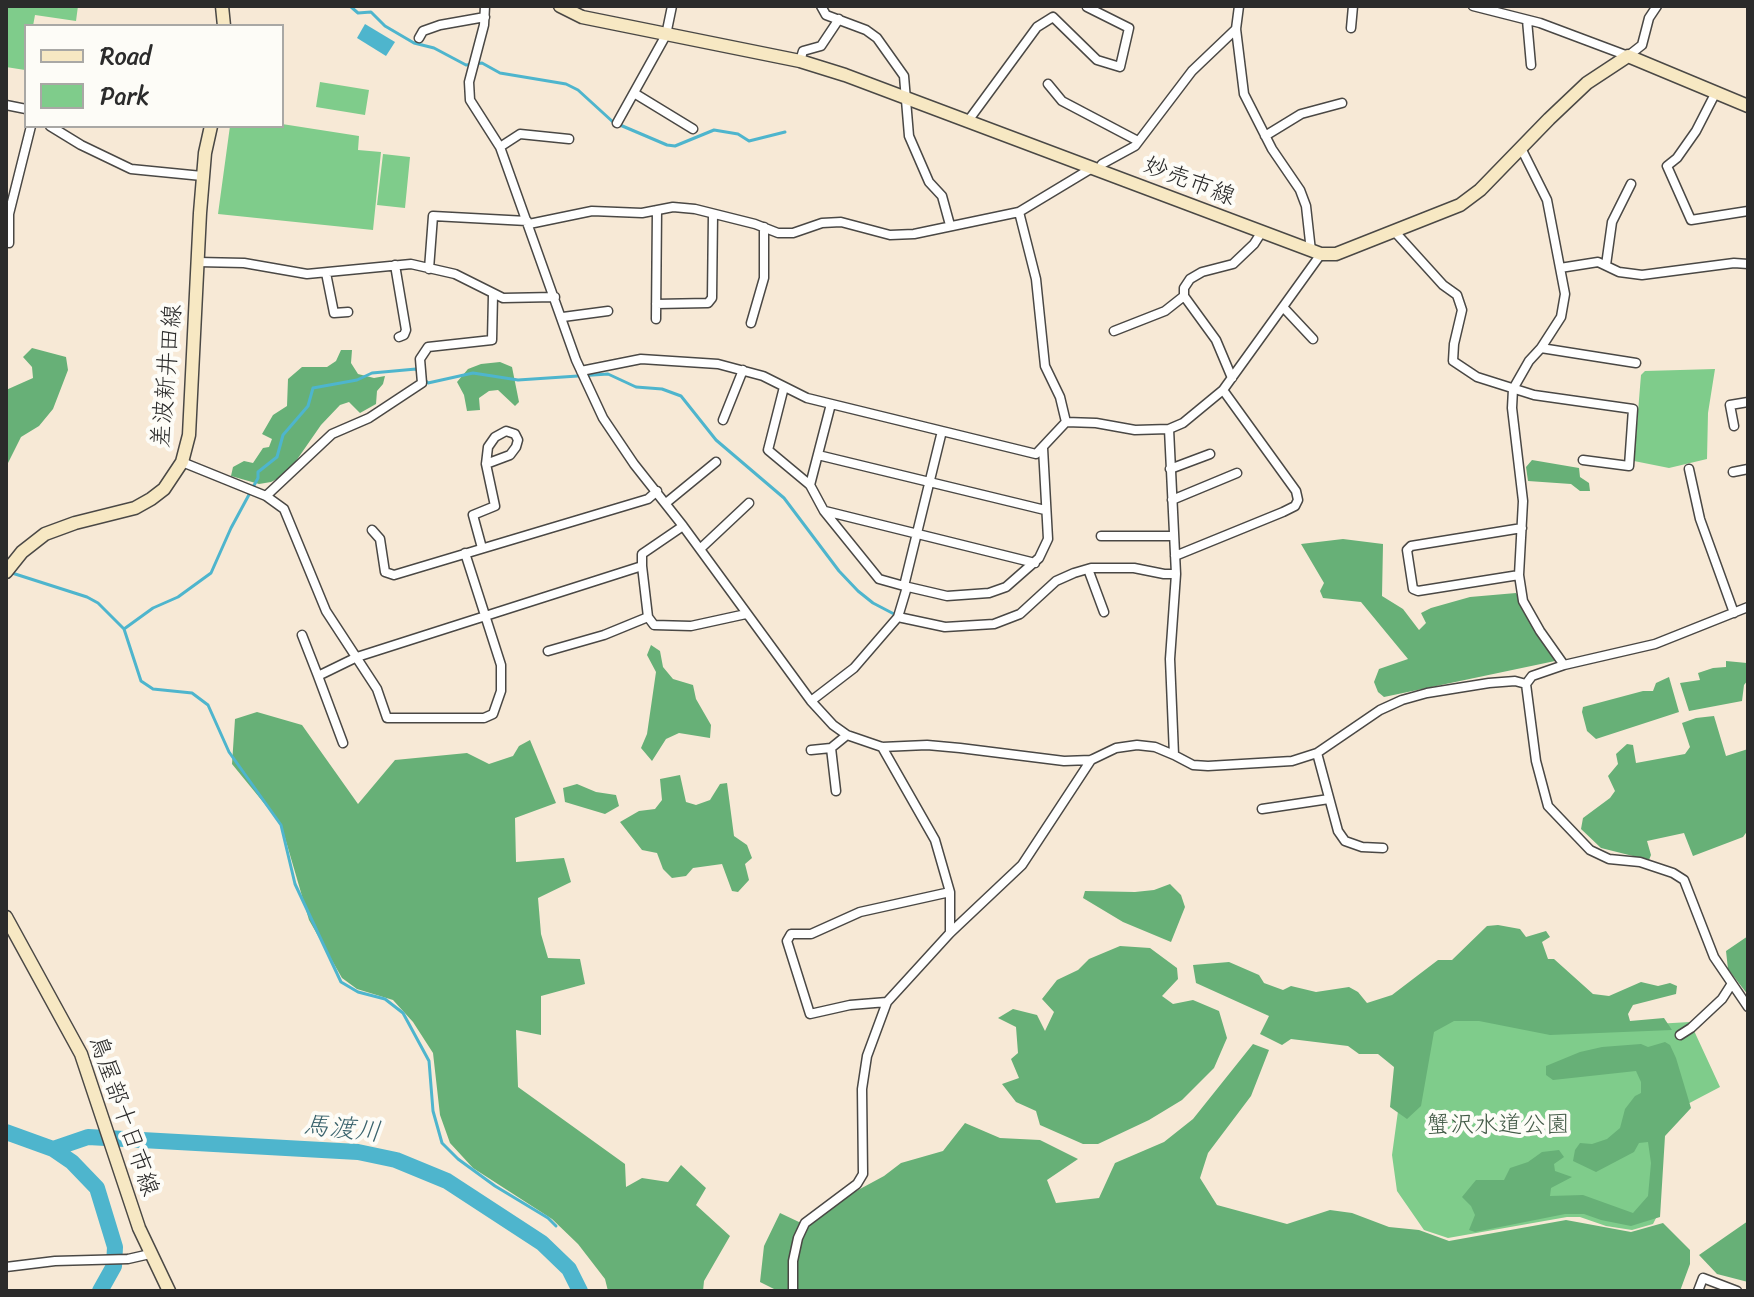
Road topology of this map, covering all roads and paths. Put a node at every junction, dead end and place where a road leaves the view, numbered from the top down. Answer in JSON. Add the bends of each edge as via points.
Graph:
{"nodes":[{"id":1,"x":485,"y":6,"type":"edge"},
{"id":2,"x":560,"y":6,"type":"edge"},
{"id":3,"x":672,"y":6,"type":"edge"},
{"id":4,"x":821,"y":6,"type":"edge"},
{"id":5,"x":1239,"y":6,"type":"edge"},
{"id":6,"x":1353,"y":6,"type":"edge"},
{"id":7,"x":1473,"y":6,"type":"edge"},
{"id":8,"x":1657,"y":6,"type":"edge"},
{"id":9,"x":1087,"y":7,"type":"edge"},
{"id":10,"x":485,"y":17,"type":"junction"},
{"id":11,"x":839,"y":19,"type":"junction"},
{"id":12,"x":1527,"y":20,"type":"junction"},
{"id":13,"x":1351,"y":28,"type":"dead end"},
{"id":14,"x":1236,"y":29,"type":"junction"},
{"id":15,"x":666,"y":35,"type":"junction"},
{"id":16,"x":419,"y":38,"type":"dead end"},
{"id":17,"x":1628,"y":56,"type":"junction"},
{"id":18,"x":800,"y":61,"type":"junction"},
{"id":19,"x":1531,"y":65,"type":"dead end"},
{"id":20,"x":1048,"y":84,"type":"dead end"},
{"id":21,"x":1716,"y":92,"type":"junction"},
{"id":22,"x":634,"y":93,"type":"junction"},
{"id":23,"x":906,"y":98,"type":"junction"},
{"id":24,"x":1342,"y":103,"type":"dead end"},
{"id":25,"x":1748,"y":106,"type":"edge"},
{"id":26,"x":968,"y":121,"type":"junction"},
{"id":27,"x":617,"y":123,"type":"dead end"},
{"id":28,"x":30,"y":128,"type":"edge"},
{"id":29,"x":53,"y":128,"type":"edge"},
{"id":30,"x":211,"y":128,"type":"edge"},
{"id":31,"x":693,"y":129,"type":"dead end"},
{"id":32,"x":1265,"y":136,"type":"junction"},
{"id":33,"x":569,"y":139,"type":"dead end"},
{"id":34,"x":1138,"y":141,"type":"junction"},
{"id":35,"x":500,"y":147,"type":"junction"},
{"id":36,"x":1521,"y":148,"type":"junction"},
{"id":37,"x":1095,"y":170,"type":"junction"},
{"id":38,"x":202,"y":176,"type":"junction"},
{"id":39,"x":1631,"y":184,"type":"dead end"},
{"id":40,"x":657,"y":210,"type":"junction"},
{"id":41,"x":1748,"y":211,"type":"edge"},
{"id":42,"x":1019,"y":212,"type":"junction"},
{"id":43,"x":8,"y":214,"type":"edge"},
{"id":44,"x":713,"y":214,"type":"junction"},
{"id":45,"x":528,"y":222,"type":"junction"},
{"id":46,"x":950,"y":225,"type":"junction"},
{"id":47,"x":764,"y":227,"type":"junction"},
{"id":48,"x":1395,"y":232,"type":"junction"},
{"id":49,"x":1261,"y":233,"type":"junction"},
{"id":50,"x":9,"y":243,"type":"dead end"},
{"id":51,"x":1316,"y":253,"type":"junction"},
{"id":52,"x":198,"y":262,"type":"junction"},
{"id":53,"x":1748,"y":264,"type":"edge"},
{"id":54,"x":395,"y":265,"type":"junction"},
{"id":55,"x":1606,"y":265,"type":"junction"},
{"id":56,"x":1560,"y":268,"type":"junction"},
{"id":57,"x":429,"y":269,"type":"junction"},
{"id":58,"x":326,"y":273,"type":"junction"},
{"id":59,"x":493,"y":295,"type":"junction"},
{"id":60,"x":1184,"y":296,"type":"junction"},
{"id":61,"x":555,"y":297,"type":"junction"},
{"id":62,"x":656,"y":304,"type":"junction"},
{"id":63,"x":1283,"y":307,"type":"junction"},
{"id":64,"x":608,"y":311,"type":"dead end"},
{"id":65,"x":348,"y":312,"type":"dead end"},
{"id":66,"x":563,"y":317,"type":"junction"},
{"id":67,"x":656,"y":319,"type":"dead end"},
{"id":68,"x":751,"y":323,"type":"dead end"},
{"id":69,"x":1114,"y":331,"type":"dead end"},
{"id":70,"x":399,"y":337,"type":"dead end"},
{"id":71,"x":1313,"y":339,"type":"dead end"},
{"id":72,"x":1541,"y":348,"type":"junction"},
{"id":73,"x":1636,"y":363,"type":"dead end"},
{"id":74,"x":743,"y":370,"type":"junction"},
{"id":75,"x":581,"y":371,"type":"junction"},
{"id":76,"x":1232,"y":378,"type":"junction"},
{"id":77,"x":784,"y":387,"type":"junction"},
{"id":78,"x":1513,"y":389,"type":"junction"},
{"id":79,"x":1223,"y":390,"type":"junction"},
{"id":80,"x":1748,"y":402,"type":"edge"},
{"id":81,"x":831,"y":404,"type":"junction"},
{"id":82,"x":723,"y":420,"type":"dead end"},
{"id":83,"x":1066,"y":422,"type":"junction"},
{"id":84,"x":1734,"y":426,"type":"dead end"},
{"id":85,"x":1169,"y":429,"type":"junction"},
{"id":86,"x":942,"y":431,"type":"junction"},
{"id":87,"x":1043,"y":448,"type":"junction"},
{"id":88,"x":1210,"y":454,"type":"dead end"},
{"id":89,"x":818,"y":455,"type":"junction"},
{"id":90,"x":1583,"y":460,"type":"dead end"},
{"id":91,"x":182,"y":462,"type":"junction"},
{"id":92,"x":716,"y":462,"type":"dead end"},
{"id":93,"x":486,"y":464,"type":"junction"},
{"id":94,"x":1170,"y":469,"type":"junction"},
{"id":95,"x":1689,"y":469,"type":"dead end"},
{"id":96,"x":1748,"y":469,"type":"edge"},
{"id":97,"x":1733,"y":472,"type":"dead end"},
{"id":98,"x":1237,"y":473,"type":"dead end"},
{"id":99,"x":930,"y":481,"type":"junction"},
{"id":100,"x":810,"y":485,"type":"junction"},
{"id":101,"x":657,"y":491,"type":"junction"},
{"id":102,"x":266,"y":496,"type":"junction"},
{"id":103,"x":1172,"y":500,"type":"junction"},
{"id":104,"x":666,"y":503,"type":"junction"},
{"id":105,"x":749,"y":503,"type":"dead end"},
{"id":106,"x":1045,"y":510,"type":"junction"},
{"id":107,"x":824,"y":511,"type":"junction"},
{"id":108,"x":683,"y":526,"type":"junction"},
{"id":109,"x":1522,"y":528,"type":"junction"},
{"id":110,"x":372,"y":530,"type":"dead end"},
{"id":111,"x":917,"y":533,"type":"junction"},
{"id":112,"x":1101,"y":536,"type":"dead end"},
{"id":113,"x":1174,"y":536,"type":"junction"},
{"id":114,"x":482,"y":548,"type":"junction"},
{"id":115,"x":700,"y":549,"type":"junction"},
{"id":116,"x":465,"y":553,"type":"junction"},
{"id":117,"x":1175,"y":556,"type":"junction"},
{"id":118,"x":1035,"y":563,"type":"junction"},
{"id":119,"x":642,"y":566,"type":"junction"},
{"id":120,"x":7,"y":567,"type":"edge"},
{"id":121,"x":1088,"y":569,"type":"junction"},
{"id":122,"x":1176,"y":574,"type":"junction"},
{"id":123,"x":1519,"y":575,"type":"junction"},
{"id":124,"x":905,"y":586,"type":"junction"},
{"id":125,"x":1748,"y":607,"type":"edge"},
{"id":126,"x":1104,"y":612,"type":"dead end"},
{"id":127,"x":1734,"y":613,"type":"junction"},
{"id":128,"x":746,"y":614,"type":"junction"},
{"id":129,"x":484,"y":615,"type":"junction"},
{"id":130,"x":648,"y":617,"type":"junction"},
{"id":131,"x":898,"y":617,"type":"junction"},
{"id":132,"x":302,"y":635,"type":"dead end"},
{"id":133,"x":548,"y":651,"type":"dead end"},
{"id":134,"x":357,"y":657,"type":"junction"},
{"id":135,"x":1564,"y":665,"type":"junction"},
{"id":136,"x":318,"y":676,"type":"junction"},
{"id":137,"x":1526,"y":684,"type":"junction"},
{"id":138,"x":811,"y":701,"type":"junction"},
{"id":139,"x":847,"y":735,"type":"junction"},
{"id":140,"x":343,"y":743,"type":"dead end"},
{"id":141,"x":882,"y":747,"type":"junction"},
{"id":142,"x":831,"y":748,"type":"junction"},
{"id":143,"x":811,"y":750,"type":"dead end"},
{"id":144,"x":1317,"y":753,"type":"junction"},
{"id":145,"x":1174,"y":755,"type":"junction"},
{"id":146,"x":1091,"y":760,"type":"junction"},
{"id":147,"x":836,"y":791,"type":"dead end"},
{"id":148,"x":1329,"y":799,"type":"junction"},
{"id":149,"x":1262,"y":809,"type":"dead end"},
{"id":150,"x":1383,"y":848,"type":"dead end"},
{"id":151,"x":950,"y":892,"type":"junction"},
{"id":152,"x":6,"y":917,"type":"edge"},
{"id":153,"x":950,"y":933,"type":"junction"},
{"id":154,"x":1731,"y":985,"type":"junction"},
{"id":155,"x":887,"y":1002,"type":"junction"},
{"id":156,"x":1748,"y":1007,"type":"edge"},
{"id":157,"x":1680,"y":1035,"type":"dead end"},
{"id":158,"x":150,"y":1254,"type":"junction"},
{"id":159,"x":6,"y":1267,"type":"edge"},
{"id":160,"x":169,"y":1291,"type":"edge"},
{"id":161,"x":793,"y":1291,"type":"edge"},
{"id":162,"x":1698,"y":1291,"type":"edge"},
{"id":163,"x":1737,"y":1291,"type":"edge"}],
"edges":[{"from":1,"to":10,"type":"street"},
{"from":2,"to":15,"type":"main road","name":"妙売市線","via":[[582,17]]},
{"from":3,"to":15,"type":"street"},
{"from":4,"to":11,"type":"street","via":[[826,15]]},
{"from":5,"to":14,"type":"street"},
{"from":6,"to":13,"type":"street"},
{"from":7,"to":12,"type":"street"},
{"from":8,"to":17,"type":"street","via":[[1642,45]]},
{"from":9,"to":26,"type":"street","via":[[1129,28],[1120,67],[1097,60],[1053,17],[1037,27]]},
{"from":10,"to":16,"type":"street","via":[[440,25]]},
{"from":10,"to":35,"type":"street","via":[[468,94]]},
{"from":11,"to":18,"type":"street","via":[[821,46],[803,51]]},
{"from":11,"to":23,"type":"street","via":[[866,30],[888,49],[906,83]]},
{"from":12,"to":17,"type":"street"},
{"from":12,"to":19,"type":"street"},
{"from":14,"to":32,"type":"street","via":[[1244,94]]},
{"from":14,"to":34,"type":"street","via":[[1192,71]]},
{"from":15,"to":18,"type":"main road","name":"妙売市線"},
{"from":15,"to":22,"type":"street"},
{"from":17,"to":21,"type":"main road"},
{"from":17,"to":36,"type":"main road","via":[[1587,83]]},
{"from":18,"to":23,"type":"main road","name":"妙売市線"},
{"from":20,"to":34,"type":"street","via":[[1062,101]]},
{"from":21,"to":25,"type":"main road"},
{"from":21,"to":41,"type":"street","via":[[1696,131],[1667,166],[1691,220]]},
{"from":22,"to":27,"type":"street"},
{"from":22,"to":31,"type":"street"},
{"from":23,"to":26,"type":"main road","name":"妙売市線"},
{"from":23,"to":46,"type":"street","via":[[909,136],[929,182],[942,196]]},
{"from":24,"to":32,"type":"street","via":[[1301,114]]},
{"from":26,"to":37,"type":"main road","name":"妙売市線"},
{"from":28,"to":43,"type":"street"},
{"from":29,"to":38,"type":"street","via":[[131,169]]},
{"from":30,"to":38,"type":"main road","name":"差波新井田線"},
{"from":32,"to":51,"type":"street","via":[[1300,190]]},
{"from":33,"to":35,"type":"street","via":[[520,134]]},
{"from":34,"to":37,"type":"street"},
{"from":35,"to":45,"type":"street"},
{"from":36,"to":48,"type":"main road","via":[[1460,205]]},
{"from":36,"to":56,"type":"street","via":[[1547,200]]},
{"from":37,"to":42,"type":"street"},
{"from":37,"to":49,"type":"main road","name":"妙売市線"},
{"from":38,"to":52,"type":"main road","name":"差波新井田線"},
{"from":39,"to":55,"type":"street","via":[[1612,222]]},
{"from":40,"to":44,"type":"street","via":[[673,207]]},
{"from":40,"to":45,"type":"street","via":[[592,211]]},
{"from":40,"to":62,"type":"street"},
{"from":42,"to":46,"type":"street"},
{"from":42,"to":83,"type":"street","via":[[1036,279],[1045,366]]},
{"from":43,"to":50,"type":"street"},
{"from":44,"to":47,"type":"street"},
{"from":44,"to":62,"type":"street","via":[[712,298],[708,303]]},
{"from":45,"to":57,"type":"street","via":[[433,216]]},
{"from":45,"to":61,"type":"street"},
{"from":46,"to":47,"type":"street","via":[[890,235],[841,222],[793,233]]},
{"from":47,"to":68,"type":"street","via":[[765,270]]},
{"from":48,"to":51,"type":"main road","via":[[1336,254]]},
{"from":48,"to":78,"type":"street","via":[[1457,295],[1462,310],[1453,361],[1477,377]]},
{"from":49,"to":51,"type":"main road","name":"妙売市線"},
{"from":49,"to":60,"type":"street","via":[[1233,264],[1190,279]]},
{"from":51,"to":63,"type":"street"},
{"from":52,"to":58,"type":"street"},
{"from":52,"to":91,"type":"main road","name":"差波新井田線","via":[[191,416]]},
{"from":53,"to":55,"type":"street","via":[[1642,275]]},
{"from":54,"to":57,"type":"street"},
{"from":54,"to":58,"type":"street"},
{"from":54,"to":70,"type":"street","via":[[406,330]]},
{"from":55,"to":56,"type":"street"},
{"from":56,"to":72,"type":"street","via":[[1565,294],[1561,317]]},
{"from":57,"to":59,"type":"street","via":[[455,274]]},
{"from":58,"to":65,"type":"street","via":[[334,313]]},
{"from":59,"to":61,"type":"street"},
{"from":59,"to":102,"type":"street","via":[[492,340],[428,347],[420,359],[422,383],[323,440]]},
{"from":60,"to":69,"type":"street","via":[[1165,311]]},
{"from":60,"to":76,"type":"street","via":[[1216,340]]},
{"from":61,"to":66,"type":"street"},
{"from":62,"to":67,"type":"street"},
{"from":63,"to":71,"type":"street"},
{"from":63,"to":76,"type":"street"},
{"from":64,"to":66,"type":"street"},
{"from":66,"to":75,"type":"street"},
{"from":72,"to":73,"type":"street"},
{"from":72,"to":78,"type":"street"},
{"from":74,"to":75,"type":"street","via":[[641,359]]},
{"from":74,"to":77,"type":"street"},
{"from":74,"to":82,"type":"street"},
{"from":75,"to":101,"type":"street","via":[[603,418]]},
{"from":76,"to":79,"type":"street"},
{"from":77,"to":81,"type":"street"},
{"from":77,"to":100,"type":"street","via":[[768,450]]},
{"from":78,"to":90,"type":"street","via":[[1633,409],[1629,466]]},
{"from":78,"to":109,"type":"street"},
{"from":79,"to":85,"type":"street"},
{"from":79,"to":117,"type":"street","via":[[1298,500],[1283,512]]},
{"from":80,"to":84,"type":"street","via":[[1730,405]]},
{"from":81,"to":86,"type":"street"},
{"from":81,"to":89,"type":"street"},
{"from":83,"to":85,"type":"street"},
{"from":83,"to":87,"type":"street"},
{"from":85,"to":94,"type":"street"},
{"from":86,"to":87,"type":"street","via":[[1036,454]]},
{"from":86,"to":99,"type":"street"},
{"from":87,"to":106,"type":"street"},
{"from":88,"to":94,"type":"street"},
{"from":89,"to":99,"type":"street"},
{"from":89,"to":100,"type":"street"},
{"from":91,"to":102,"type":"street"},
{"from":91,"to":120,"type":"main road","name":"差波新井田線","via":[[151,499],[45,534]]},
{"from":92,"to":104,"type":"street"},
{"from":93,"to":93,"type":"street","via":[[495,437],[506,431],[515,434],[518,440],[510,455]]},
{"from":93,"to":114,"type":"street","via":[[495,506],[473,515]]},
{"from":94,"to":103,"type":"street"},
{"from":95,"to":127,"type":"street","via":[[1700,519]]},
{"from":96,"to":97,"type":"street"},
{"from":98,"to":103,"type":"street"},
{"from":99,"to":106,"type":"street"},
{"from":99,"to":111,"type":"street"},
{"from":100,"to":107,"type":"street"},
{"from":101,"to":104,"type":"street"},
{"from":101,"to":114,"type":"street","via":[[648,499]]},
{"from":102,"to":134,"type":"street","via":[[284,509],[326,611]]},
{"from":103,"to":113,"type":"street"},
{"from":104,"to":108,"type":"street"},
{"from":105,"to":115,"type":"street"},
{"from":106,"to":118,"type":"street","via":[[1048,539]]},
{"from":107,"to":111,"type":"street"},
{"from":107,"to":124,"type":"street","via":[[879,579]]},
{"from":108,"to":115,"type":"street"},
{"from":108,"to":119,"type":"street","via":[[642,554]]},
{"from":109,"to":123,"type":"street"},
{"from":109,"to":123,"type":"street","via":[[1407,550],[1413,589],[1418,591]]},
{"from":110,"to":116,"type":"street","via":[[379,534],[388,575]]},
{"from":111,"to":118,"type":"street"},
{"from":111,"to":124,"type":"street"},
{"from":112,"to":113,"type":"street"},
{"from":113,"to":117,"type":"street"},
{"from":114,"to":116,"type":"street"},
{"from":115,"to":128,"type":"street"},
{"from":116,"to":129,"type":"street"},
{"from":117,"to":122,"type":"street"},
{"from":118,"to":124,"type":"street","via":[[1006,587],[989,593],[947,596]]},
{"from":119,"to":129,"type":"street"},
{"from":119,"to":130,"type":"street"},
{"from":121,"to":122,"type":"street"},
{"from":121,"to":126,"type":"street"},
{"from":121,"to":131,"type":"street","via":[[1056,581],[1020,614],[994,624],[945,627]]},
{"from":122,"to":145,"type":"street","via":[[1170,659]]},
{"from":123,"to":135,"type":"street","via":[[1523,601]]},
{"from":124,"to":131,"type":"street"},
{"from":125,"to":127,"type":"street"},
{"from":127,"to":135,"type":"street","via":[[1655,644]]},
{"from":128,"to":130,"type":"street","via":[[679,626],[654,625]]},
{"from":128,"to":138,"type":"street"},
{"from":129,"to":134,"type":"street"},
{"from":129,"to":134,"type":"street","via":[[501,665],[501,691],[493,714],[484,718],[387,718]]},
{"from":130,"to":133,"type":"street"},
{"from":131,"to":138,"type":"street","via":[[854,668]]},
{"from":132,"to":136,"type":"street"},
{"from":134,"to":136,"type":"street"},
{"from":135,"to":137,"type":"street","via":[[1532,676]]},
{"from":136,"to":140,"type":"street"},
{"from":137,"to":144,"type":"street","via":[[1489,683],[1402,700]]},
{"from":137,"to":154,"type":"street","via":[[1548,806],[1590,850],[1684,880],[1714,957]]},
{"from":138,"to":139,"type":"street"},
{"from":139,"to":141,"type":"street"},
{"from":139,"to":142,"type":"street"},
{"from":141,"to":146,"type":"street","via":[[927,745]]},
{"from":141,"to":151,"type":"street","via":[[935,840]]},
{"from":142,"to":143,"type":"street"},
{"from":142,"to":147,"type":"street"},
{"from":144,"to":145,"type":"street","via":[[1292,761],[1208,766]]},
{"from":144,"to":148,"type":"street"},
{"from":145,"to":146,"type":"street","via":[[1137,745]]},
{"from":146,"to":153,"type":"street","via":[[1022,865]]},
{"from":148,"to":149,"type":"street"},
{"from":148,"to":150,"type":"street","via":[[1345,841]]},
{"from":151,"to":153,"type":"street"},
{"from":151,"to":155,"type":"street","via":[[860,912],[811,934],[791,934],[787,941],[810,1014]]},
{"from":152,"to":158,"type":"main road","name":"鳥屋部十日市線","via":[[81,1054]]},
{"from":153,"to":155,"type":"street"},
{"from":154,"to":156,"type":"street"},
{"from":154,"to":157,"type":"street"},
{"from":155,"to":161,"type":"street","via":[[867,1056],[862,1089],[863,1174],[805,1223],[793,1261]]},
{"from":158,"to":159,"type":"street"},
{"from":158,"to":160,"type":"main road","name":"鳥屋部十日市線"},
{"from":162,"to":163,"type":"street","via":[[1703,1278]]}]}
